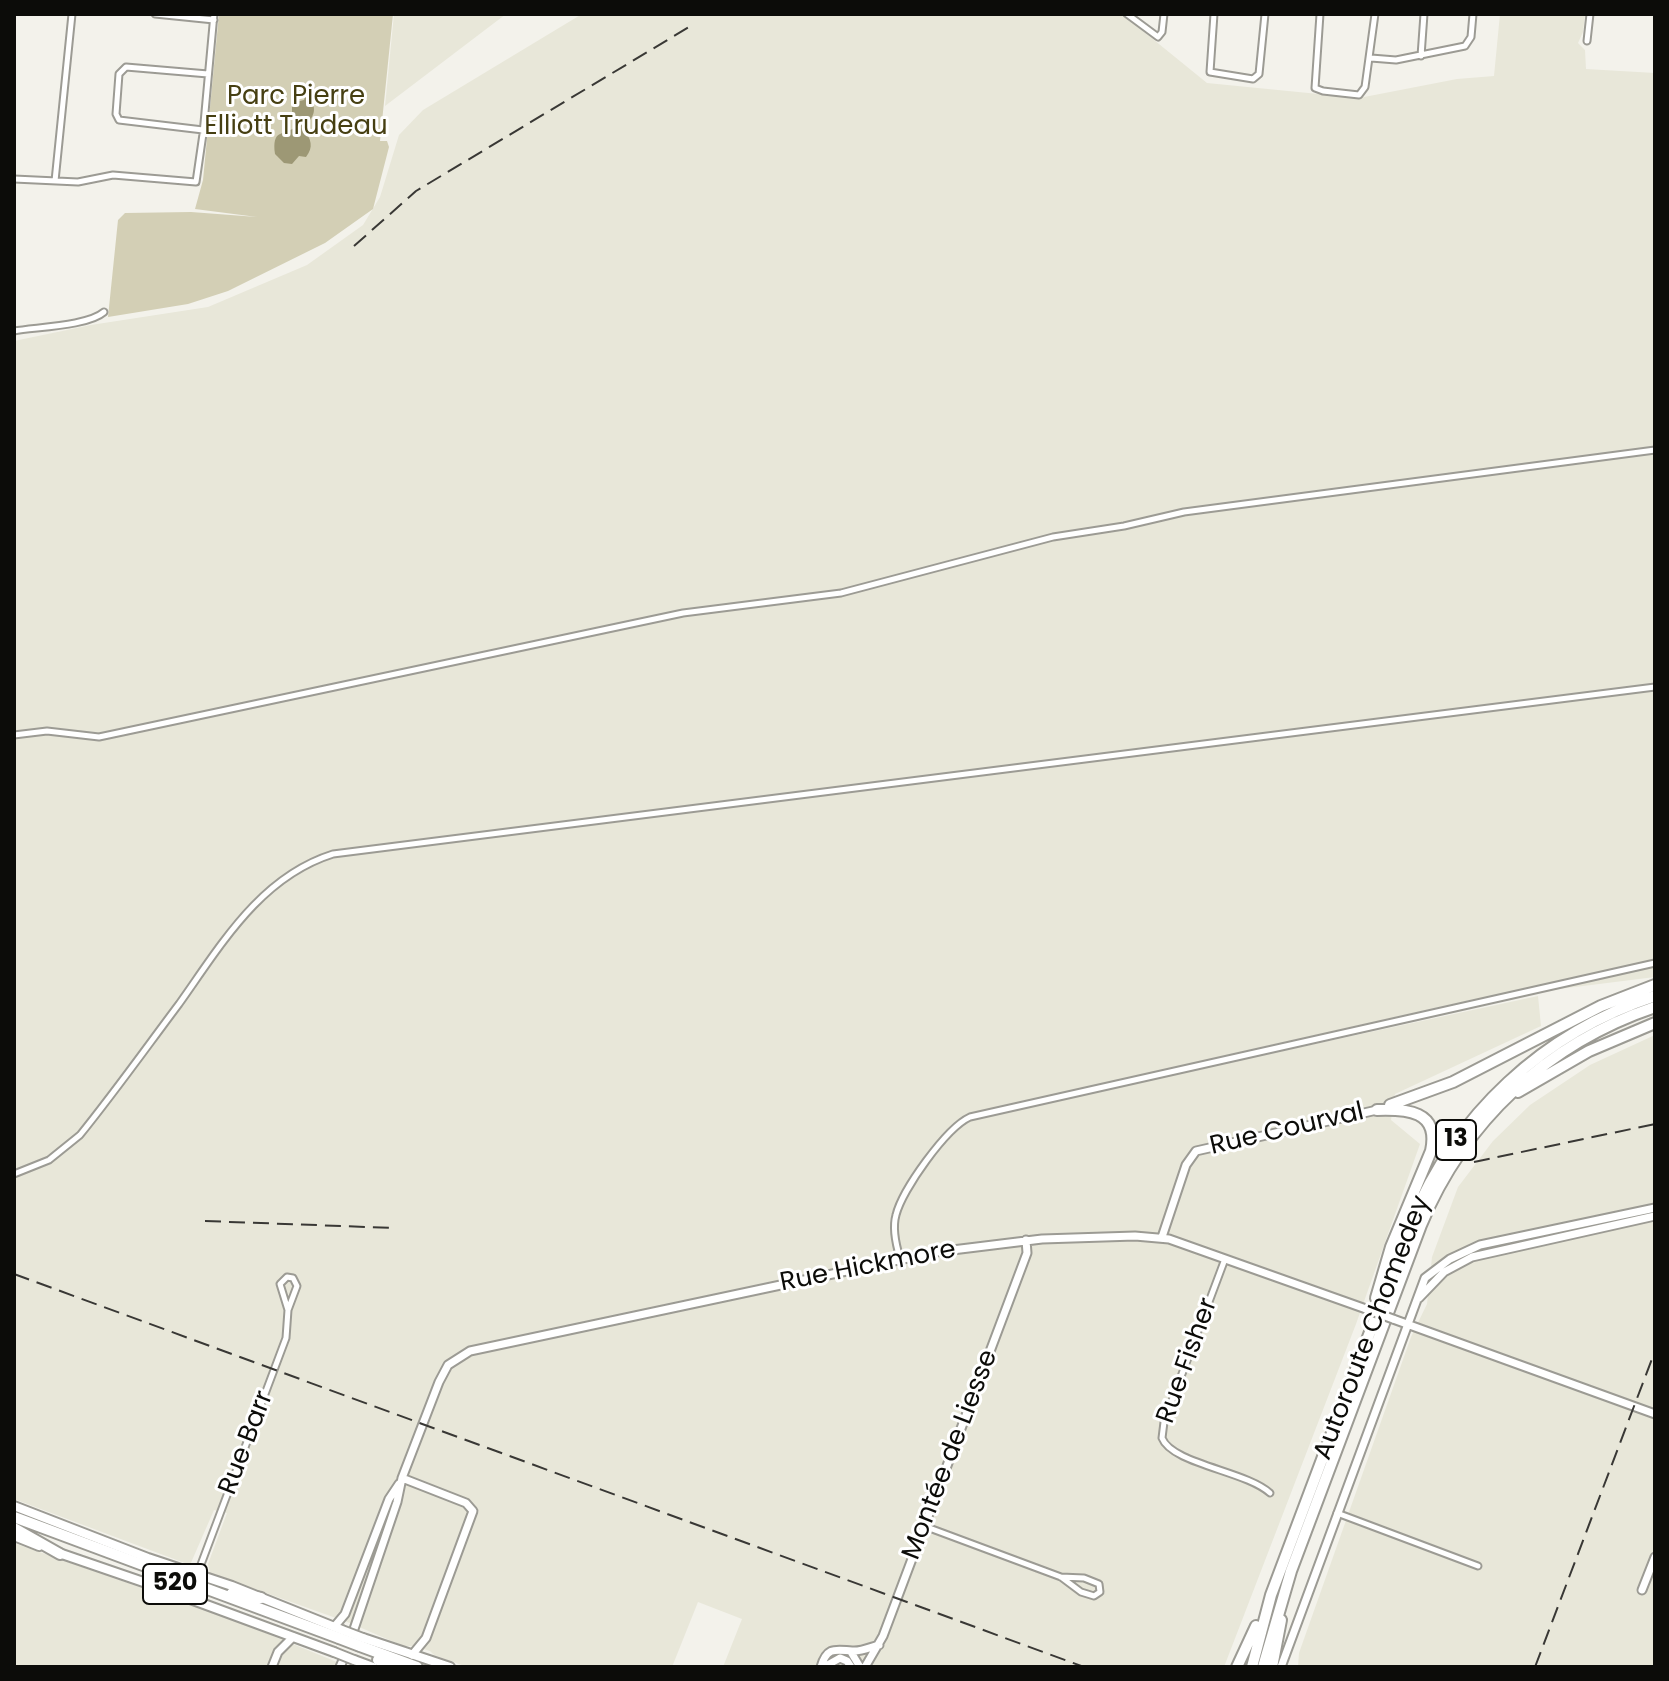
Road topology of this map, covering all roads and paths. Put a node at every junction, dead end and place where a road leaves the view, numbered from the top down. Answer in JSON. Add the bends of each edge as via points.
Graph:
{"nodes":[{"id":1,"x":72,"y":14,"type":"edge"},
{"id":2,"x":155,"y":14,"type":"edge"},
{"id":3,"x":1127,"y":14,"type":"edge"},
{"id":4,"x":1164,"y":14,"type":"edge"},
{"id":5,"x":1214,"y":14,"type":"edge"},
{"id":6,"x":1265,"y":14,"type":"edge"},
{"id":7,"x":1320,"y":14,"type":"edge"},
{"id":8,"x":1375,"y":14,"type":"edge"},
{"id":9,"x":1424,"y":14,"type":"edge"},
{"id":10,"x":1473,"y":14,"type":"edge"},
{"id":11,"x":1590,"y":14,"type":"edge"},
{"id":12,"x":214,"y":17,"type":"edge"},
{"id":13,"x":1587,"y":41,"type":"dead end"},
{"id":14,"x":1421,"y":56,"type":"junction"},
{"id":15,"x":1371,"y":58,"type":"junction"},
{"id":16,"x":208,"y":74,"type":"junction"},
{"id":17,"x":203,"y":130,"type":"junction"},
{"id":18,"x":14,"y":179,"type":"edge"},
{"id":19,"x":55,"y":181,"type":"junction"},
{"id":20,"x":104,"y":312,"type":"dead end"},
{"id":21,"x":14,"y":331,"type":"edge"},
{"id":22,"x":1655,"y":450,"type":"edge"},
{"id":23,"x":1655,"y":687,"type":"edge"},
{"id":24,"x":14,"y":735,"type":"edge"},
{"id":25,"x":1655,"y":963,"type":"edge"},
{"id":26,"x":1655,"y":985,"type":"edge"},
{"id":27,"x":1655,"y":996,"type":"edge"},
{"id":28,"x":1655,"y":1007,"type":"edge"},
{"id":29,"x":1655,"y":1023,"type":"edge"},
{"id":30,"x":1499,"y":1104,"type":"junction"},
{"id":31,"x":1377,"y":1110,"type":"junction"},
{"id":32,"x":14,"y":1174,"type":"edge"},
{"id":33,"x":1655,"y":1208,"type":"edge"},
{"id":34,"x":1655,"y":1216,"type":"edge"},
{"id":35,"x":1162,"y":1237,"type":"junction"},
{"id":36,"x":1026,"y":1240,"type":"junction"},
{"id":37,"x":900,"y":1258,"type":"junction"},
{"id":38,"x":1225,"y":1258,"type":"junction"},
{"id":39,"x":1413,"y":1307,"type":"junction"},
{"id":40,"x":288,"y":1310,"type":"junction"},
{"id":41,"x":1406,"y":1324,"type":"junction"},
{"id":42,"x":1356,"y":1367,"type":"junction"},
{"id":43,"x":1655,"y":1414,"type":"edge"},
{"id":44,"x":402,"y":1478,"type":"junction"},
{"id":45,"x":1270,"y":1493,"type":"dead end"},
{"id":46,"x":14,"y":1506,"type":"edge"},
{"id":47,"x":1336,"y":1513,"type":"junction"},
{"id":48,"x":14,"y":1517,"type":"edge"},
{"id":49,"x":14,"y":1526,"type":"edge"},
{"id":50,"x":924,"y":1526,"type":"junction"},
{"id":51,"x":14,"y":1536,"type":"edge"},
{"id":52,"x":60,"y":1554,"type":"junction"},
{"id":53,"x":1655,"y":1557,"type":"edge"},
{"id":54,"x":1478,"y":1566,"type":"dead end"},
{"id":55,"x":1291,"y":1571,"type":"junction"},
{"id":56,"x":197,"y":1575,"type":"junction"},
{"id":57,"x":1061,"y":1577,"type":"junction"},
{"id":58,"x":1274,"y":1588,"type":"junction"},
{"id":59,"x":210,"y":1590,"type":"junction"},
{"id":60,"x":1642,"y":1590,"type":"dead end"},
{"id":61,"x":261,"y":1598,"type":"junction"},
{"id":62,"x":354,"y":1629,"type":"dead end"},
{"id":63,"x":276,"y":1630,"type":"junction"},
{"id":64,"x":293,"y":1637,"type":"junction"},
{"id":65,"x":337,"y":1638,"type":"junction"},
{"id":66,"x":426,"y":1638,"type":"junction"},
{"id":67,"x":879,"y":1645,"type":"junction"},
{"id":68,"x":359,"y":1649,"type":"junction"},
{"id":69,"x":278,"y":1652,"type":"junction"},
{"id":70,"x":851,"y":1652,"type":"junction"},
{"id":71,"x":412,"y":1655,"type":"junction"},
{"id":72,"x":871,"y":1658,"type":"junction"},
{"id":73,"x":422,"y":1663,"type":"edge"},
{"id":74,"x":272,"y":1667,"type":"edge"},
{"id":75,"x":373,"y":1667,"type":"edge"},
{"id":76,"x":397,"y":1667,"type":"edge"},
{"id":77,"x":450,"y":1667,"type":"edge"},
{"id":78,"x":822,"y":1667,"type":"edge"},
{"id":79,"x":851,"y":1667,"type":"edge"},
{"id":80,"x":863,"y":1667,"type":"edge"},
{"id":81,"x":872,"y":1667,"type":"edge"},
{"id":82,"x":1237,"y":1667,"type":"edge"},
{"id":83,"x":1252,"y":1667,"type":"edge"},
{"id":84,"x":1263,"y":1667,"type":"edge"},
{"id":85,"x":1272,"y":1667,"type":"edge"},
{"id":86,"x":1281,"y":1667,"type":"edge"}],
"edges":[{"from":1,"to":19,"type":"street"},
{"from":2,"to":12,"type":"street"},
{"from":3,"to":4,"type":"street","via":[[1159,37]]},
{"from":5,"to":6,"type":"street","via":[[1210,72],[1253,79],[1259,74]]},
{"from":7,"to":15,"type":"street","via":[[1318,90],[1362,94]]},
{"from":8,"to":15,"type":"street"},
{"from":9,"to":14,"type":"street"},
{"from":10,"to":14,"type":"street","via":[[1469,43]]},
{"from":11,"to":13,"type":"street"},
{"from":12,"to":16,"type":"street"},
{"from":14,"to":15,"type":"street"},
{"from":16,"to":17,"type":"street"},
{"from":16,"to":17,"type":"street","via":[[126,67],[119,74],[116,114],[121,121]]},
{"from":17,"to":19,"type":"street","via":[[196,182],[113,175]]},
{"from":18,"to":19,"type":"street"},
{"from":20,"to":21,"type":"street"},
{"from":22,"to":24,"type":"street","via":[[1184,512],[1053,537],[841,593],[683,613],[99,737],[47,731]]},
{"from":23,"to":32,"type":"street","via":[[333,854],[298,869],[257,901],[80,1135],[49,1160]]},
{"from":25,"to":37,"type":"street","via":[[970,1117],[943,1138],[899,1206],[894,1227]]},
{"from":26,"to":31,"type":"highway","via":[[1601,1006],[1453,1082]]},
{"from":27,"to":42,"type":"highway","name":"Autoroute Chomedey","number":"13","via":[[1558,1042],[1508,1081],[1470,1122],[1422,1197]]},
{"from":28,"to":30,"type":"highway","name":"Autoroute Chomedey","number":"13","via":[[1566,1049]]},
{"from":29,"to":30,"type":"highway","via":[[1589,1051]]},
{"from":30,"to":55,"type":"highway","name":"Autoroute Chomedey","number":"13","via":[[1458,1155],[1424,1217]]},
{"from":31,"to":35,"type":"street","name":"Rue Courval","via":[[1196,1151],[1186,1165]]},
{"from":31,"to":42,"type":"highway","via":[[1404,1109],[1419,1115],[1430,1127],[1433,1143],[1388,1255]]},
{"from":33,"to":39,"type":"street","via":[[1469,1249],[1428,1276]]},
{"from":34,"to":39,"type":"street","via":[[1472,1257],[1439,1277]]},
{"from":35,"to":36,"type":"street","name":"Rue Hickmore"},
{"from":35,"to":38,"type":"street","name":"Rue Hickmore"},
{"from":36,"to":37,"type":"street","name":"Rue Hickmore"},
{"from":36,"to":50,"type":"street","name":"Montée de Liesse","via":[[1027,1253]]},
{"from":37,"to":44,"type":"street","name":"Rue Hickmore","via":[[463,1354],[441,1376]]},
{"from":38,"to":41,"type":"street","name":"Rue Hickmore","bridge":true},
{"from":38,"to":45,"type":"street","name":"Rue Fisher","via":[[1162,1438],[1172,1451]]},
{"from":39,"to":41,"type":"street"},
{"from":40,"to":40,"type":"street","name":"Rue Barr","via":[[297,1286],[287,1277],[280,1284]]},
{"from":40,"to":56,"type":"street","name":"Rue Barr","via":[[285,1342]]},
{"from":41,"to":43,"type":"street","name":"Rue Hickmore"},
{"from":41,"to":47,"type":"street"},
{"from":42,"to":58,"type":"highway","name":"Autoroute Chomedey","number":"13"},
{"from":44,"to":62,"type":"street"},
{"from":44,"to":65,"type":"street","via":[[389,1499]]},
{"from":44,"to":66,"type":"street","via":[[473,1510]]},
{"from":46,"to":56,"type":"main road"},
{"from":47,"to":54,"type":"street"},
{"from":47,"to":86,"type":"street"},
{"from":48,"to":59,"type":"highway","number":"520"},
{"from":49,"to":52,"type":"highway"},
{"from":49,"to":65,"type":"highway","number":"520"},
{"from":50,"to":57,"type":"street"},
{"from":50,"to":67,"type":"street","name":"Montée de Liesse"},
{"from":51,"to":52,"type":"main road"},
{"from":52,"to":63,"type":"main road"},
{"from":53,"to":60,"type":"street"},
{"from":55,"to":84,"type":"highway","name":"Autoroute Chomedey","number":"13"},
{"from":55,"to":85,"type":"highway"},
{"from":56,"to":61,"type":"main road"},
{"from":57,"to":57,"type":"street","via":[[1085,1594],[1100,1592],[1092,1580]]},
{"from":58,"to":82,"type":"highway"},
{"from":58,"to":83,"type":"highway","name":"Autoroute Chomedey","number":"13"},
{"from":59,"to":61,"type":"highway"},
{"from":59,"to":65,"type":"highway","number":"520"},
{"from":61,"to":65,"type":"main road"},
{"from":63,"to":64,"type":"main road"},
{"from":63,"to":69,"type":"street"},
{"from":64,"to":65,"type":"main road"},
{"from":64,"to":69,"type":"street"},
{"from":65,"to":68,"type":"highway","number":"520"},
{"from":66,"to":71,"type":"street"},
{"from":66,"to":73,"type":"street"},
{"from":67,"to":70,"type":"street"},
{"from":67,"to":72,"type":"street","name":"Montée de Liesse"},
{"from":68,"to":71,"type":"main road"},
{"from":68,"to":73,"type":"highway","number":"520"},
{"from":68,"to":75,"type":"main road"},
{"from":68,"to":76,"type":"highway","number":"520"},
{"from":69,"to":74,"type":"street"},
{"from":70,"to":78,"type":"street","via":[[829,1653]]},
{"from":70,"to":80,"type":"street"},
{"from":71,"to":73,"type":"main road"},
{"from":72,"to":80,"type":"street","name":"Montée de Liesse"},
{"from":72,"to":81,"type":"street"},
{"from":73,"to":77,"type":"main road"},
{"from":78,"to":79,"type":"street","via":[[838,1658]]}]}
